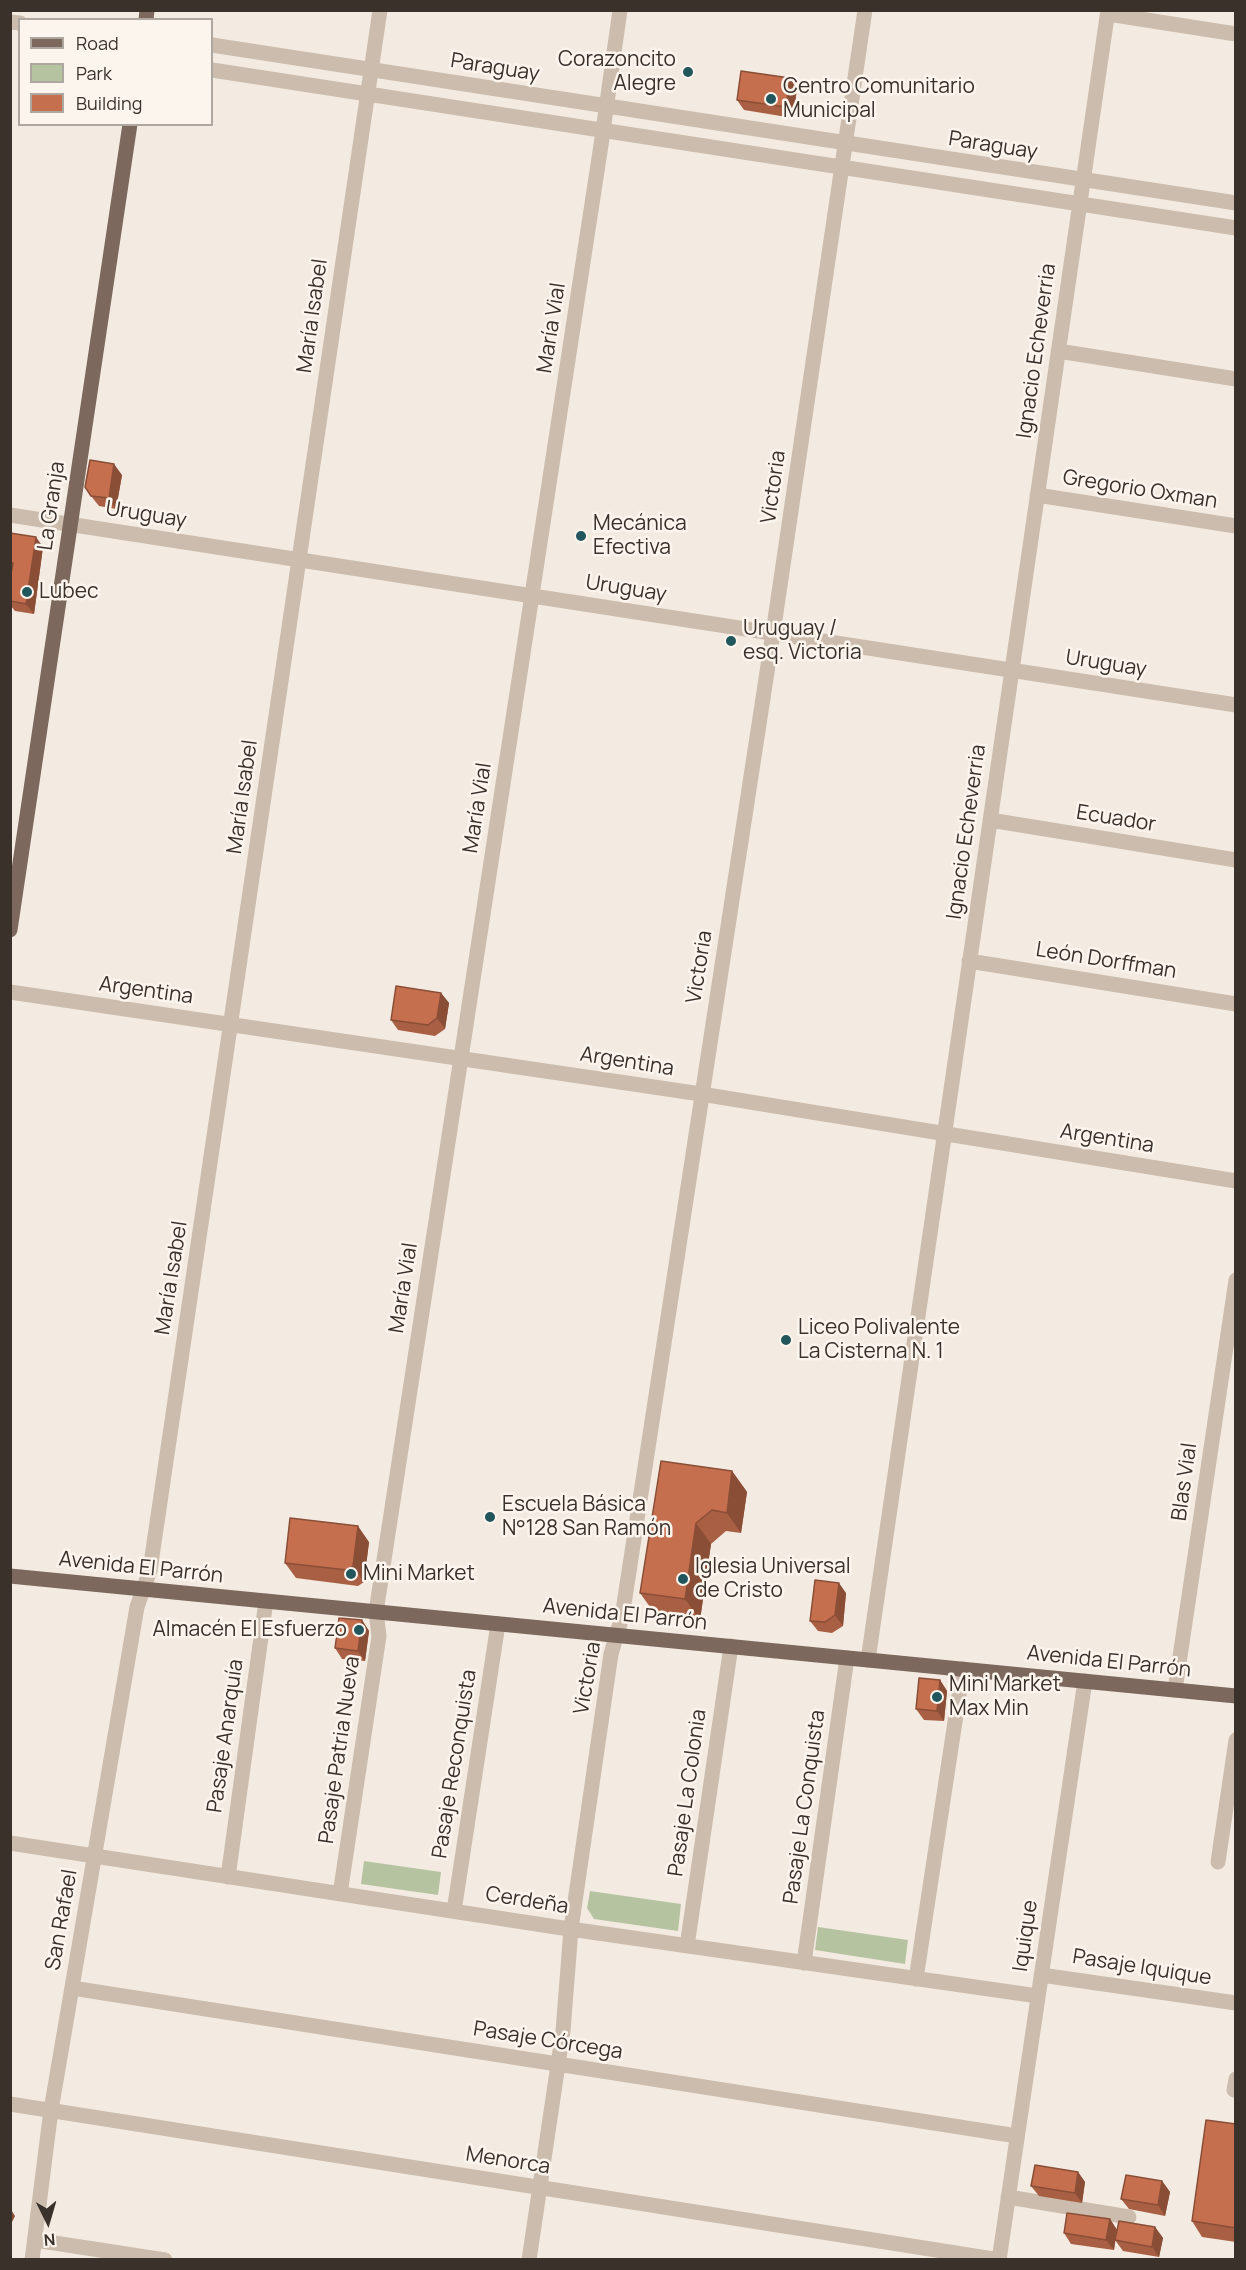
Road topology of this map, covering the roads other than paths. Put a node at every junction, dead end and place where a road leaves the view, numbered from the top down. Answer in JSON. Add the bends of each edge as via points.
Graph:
{"nodes":[{"id":1,"x":380,"y":10,"type":"edge"},
{"id":2,"x":620,"y":10,"type":"edge"},
{"id":3,"x":865,"y":10,"type":"edge"},
{"id":4,"x":1108,"y":12,"type":"edge"},
{"id":5,"x":1236,"y":34,"type":"edge"},
{"id":6,"x":213,"y":45,"type":"edge"},
{"id":7,"x":213,"y":70,"type":"edge"},
{"id":8,"x":371,"y":70,"type":"junction"},
{"id":9,"x":368,"y":94,"type":"junction"},
{"id":10,"x":606,"y":107,"type":"junction"},
{"id":11,"x":130,"y":126,"type":"edge"},
{"id":12,"x":603,"y":130,"type":"junction"},
{"id":13,"x":846,"y":145,"type":"junction"},
{"id":14,"x":842,"y":167,"type":"junction"},
{"id":15,"x":1083,"y":181,"type":"junction"},
{"id":16,"x":1236,"y":203,"type":"edge"},
{"id":17,"x":1080,"y":204,"type":"junction"},
{"id":18,"x":1236,"y":228,"type":"edge"},
{"id":19,"x":1058,"y":351,"type":"junction"},
{"id":20,"x":1236,"y":379,"type":"edge"},
{"id":21,"x":1037,"y":495,"type":"junction"},
{"id":22,"x":10,"y":515,"type":"edge"},
{"id":23,"x":71,"y":525,"type":"junction"},
{"id":24,"x":1236,"y":526,"type":"edge"},
{"id":25,"x":298,"y":560,"type":"junction"},
{"id":26,"x":532,"y":596,"type":"junction"},
{"id":27,"x":773,"y":633,"type":"junction"},
{"id":28,"x":1012,"y":670,"type":"junction"},
{"id":29,"x":1236,"y":705,"type":"edge"},
{"id":30,"x":990,"y":820,"type":"junction"},
{"id":31,"x":1236,"y":860,"type":"edge"},
{"id":32,"x":10,"y":930,"type":"edge"},
{"id":33,"x":969,"y":961,"type":"junction"},
{"id":34,"x":10,"y":992,"type":"edge"},
{"id":35,"x":1236,"y":1004,"type":"edge"},
{"id":36,"x":231,"y":1024,"type":"junction"},
{"id":37,"x":460,"y":1058,"type":"junction"},
{"id":38,"x":701,"y":1094,"type":"junction"},
{"id":39,"x":944,"y":1134,"type":"junction"},
{"id":40,"x":1236,"y":1181,"type":"edge"},
{"id":41,"x":1236,"y":1280,"type":"edge"},
{"id":42,"x":11,"y":1576,"type":"edge"},
{"id":43,"x":10,"y":1581,"type":"edge"},
{"id":44,"x":143,"y":1589,"type":"junction"},
{"id":45,"x":266,"y":1601,"type":"junction"},
{"id":46,"x":376,"y":1612,"type":"junction"},
{"id":47,"x":498,"y":1624,"type":"junction"},
{"id":48,"x":616,"y":1635,"type":"junction"},
{"id":49,"x":731,"y":1646,"type":"junction"},
{"id":50,"x":847,"y":1658,"type":"junction"},
{"id":51,"x":868,"y":1660,"type":"junction"},
{"id":52,"x":963,"y":1669,"type":"junction"},
{"id":53,"x":1085,"y":1681,"type":"junction"},
{"id":54,"x":1175,"y":1690,"type":"junction"},
{"id":55,"x":1236,"y":1696,"type":"edge"},
{"id":56,"x":1236,"y":1740,"type":"edge"},
{"id":57,"x":10,"y":1844,"type":"edge"},
{"id":58,"x":94,"y":1857,"type":"junction"},
{"id":59,"x":1218,"y":1862,"type":"dead end"},
{"id":60,"x":228,"y":1877,"type":"junction"},
{"id":61,"x":340,"y":1894,"type":"junction"},
{"id":62,"x":454,"y":1911,"type":"junction"},
{"id":63,"x":571,"y":1929,"type":"junction"},
{"id":64,"x":687,"y":1946,"type":"junction"},
{"id":65,"x":804,"y":1963,"type":"junction"},
{"id":66,"x":1041,"y":1975,"type":"junction"},
{"id":67,"x":916,"y":1979,"type":"junction"},
{"id":68,"x":72,"y":1988,"type":"junction"},
{"id":69,"x":1038,"y":1996,"type":"junction"},
{"id":70,"x":1236,"y":2003,"type":"edge"},
{"id":71,"x":558,"y":2064,"type":"junction"},
{"id":72,"x":10,"y":2104,"type":"edge"},
{"id":73,"x":51,"y":2110,"type":"junction"},
{"id":74,"x":1017,"y":2136,"type":"junction"},
{"id":75,"x":540,"y":2187,"type":"junction"},
{"id":76,"x":1008,"y":2197,"type":"junction"},
{"id":77,"x":1129,"y":2217,"type":"dead end"},
{"id":78,"x":34,"y":2240,"type":"junction"},
{"id":79,"x":32,"y":2259,"type":"edge"},
{"id":80,"x":165,"y":2259,"type":"edge"},
{"id":81,"x":529,"y":2259,"type":"edge"},
{"id":82,"x":999,"y":2259,"type":"edge"}],
"edges":[{"from":1,"to":8,"type":"street","name":"María Isabel"},
{"from":2,"to":10,"type":"street","name":"María Vial"},
{"from":3,"to":13,"type":"street","name":"Victoria"},
{"from":4,"to":5,"type":"street"},
{"from":4,"to":15,"type":"street","name":"Ignacio Echeverria"},
{"from":6,"to":8,"type":"street","name":"Paraguay"},
{"from":7,"to":9,"type":"street","name":"Paraguay"},
{"from":8,"to":9,"type":"street","name":"María Isabel"},
{"from":8,"to":10,"type":"street","name":"Paraguay"},
{"from":9,"to":12,"type":"street","name":"Paraguay"},
{"from":9,"to":25,"type":"street","name":"María Isabel"},
{"from":10,"to":12,"type":"street","name":"María Vial"},
{"from":10,"to":13,"type":"street","name":"Paraguay"},
{"from":11,"to":23,"type":"main road","name":"La Granja"},
{"from":12,"to":14,"type":"street","name":"Paraguay"},
{"from":12,"to":26,"type":"street","name":"María Vial"},
{"from":13,"to":14,"type":"street","name":"Victoria"},
{"from":13,"to":15,"type":"street","name":"Paraguay"},
{"from":14,"to":17,"type":"street","name":"Paraguay"},
{"from":14,"to":27,"type":"street","name":"Victoria"},
{"from":15,"to":16,"type":"street","name":"Paraguay"},
{"from":15,"to":17,"type":"street","name":"Ignacio Echeverria"},
{"from":17,"to":18,"type":"street","name":"Paraguay"},
{"from":17,"to":19,"type":"street","name":"Ignacio Echeverria"},
{"from":19,"to":20,"type":"street"},
{"from":19,"to":21,"type":"street","name":"Ignacio Echeverria"},
{"from":21,"to":24,"type":"street","name":"Gregorio Oxman"},
{"from":21,"to":28,"type":"street","name":"Ignacio Echeverria"},
{"from":22,"to":23,"type":"street","name":"Uruguay"},
{"from":23,"to":25,"type":"street","name":"Uruguay"},
{"from":23,"to":32,"type":"main road","name":"La Granja"},
{"from":25,"to":26,"type":"street","name":"Uruguay"},
{"from":25,"to":36,"type":"street","name":"María Isabel"},
{"from":26,"to":27,"type":"street","name":"Uruguay"},
{"from":26,"to":37,"type":"street","name":"María Vial"},
{"from":27,"to":28,"type":"street","name":"Uruguay"},
{"from":27,"to":38,"type":"street","name":"Victoria"},
{"from":28,"to":29,"type":"street","name":"Uruguay"},
{"from":28,"to":30,"type":"street","name":"Ignacio Echeverria"},
{"from":30,"to":31,"type":"street","name":"Ecuador"},
{"from":30,"to":33,"type":"street","name":"Ignacio Echeverria"},
{"from":33,"to":35,"type":"street","name":"León Dorffman"},
{"from":33,"to":39,"type":"street","name":"Ignacio Echeverria"},
{"from":34,"to":36,"type":"street","name":"Argentina"},
{"from":36,"to":37,"type":"street","name":"Argentina"},
{"from":36,"to":44,"type":"street","name":"María Isabel","via":[[150,1570]]},
{"from":37,"to":38,"type":"street","name":"Argentina"},
{"from":37,"to":46,"type":"street","name":"María Vial"},
{"from":38,"to":39,"type":"street","name":"Argentina"},
{"from":38,"to":48,"type":"street","name":"Victoria","via":[[622,1617]]},
{"from":39,"to":40,"type":"street","name":"Argentina"},
{"from":39,"to":51,"type":"street","name":"Ignacio Echeverria"},
{"from":41,"to":54,"type":"street","name":"Blas Vial"},
{"from":42,"to":43,"type":"street"},
{"from":42,"to":44,"type":"main road","name":"Avenida El Parrón"},
{"from":44,"to":45,"type":"main road","name":"Avenida El Parrón"},
{"from":44,"to":58,"type":"street","name":"San Rafael"},
{"from":45,"to":46,"type":"main road","name":"Avenida El Parrón"},
{"from":45,"to":60,"type":"street","name":"Pasaje Anarquía"},
{"from":46,"to":47,"type":"main road","name":"Avenida El Parrón"},
{"from":46,"to":61,"type":"street","name":"Pasaje Patria Nueva","via":[[379,1636]]},
{"from":47,"to":48,"type":"main road","name":"Avenida El Parrón"},
{"from":47,"to":62,"type":"street","name":"Pasaje Reconquista"},
{"from":48,"to":49,"type":"main road","name":"Avenida El Parrón"},
{"from":48,"to":63,"type":"street","name":"Victoria","via":[[610,1654]]},
{"from":49,"to":50,"type":"main road","name":"Avenida El Parrón"},
{"from":49,"to":64,"type":"street","name":"Pasaje La Colonia"},
{"from":50,"to":51,"type":"main road","name":"Avenida El Parrón"},
{"from":50,"to":65,"type":"street","name":"Pasaje La Conquista"},
{"from":51,"to":52,"type":"main road","name":"Avenida El Parrón"},
{"from":52,"to":53,"type":"main road","name":"Avenida El Parrón"},
{"from":52,"to":67,"type":"street"},
{"from":53,"to":54,"type":"main road","name":"Avenida El Parrón"},
{"from":53,"to":66,"type":"street","name":"Iquique"},
{"from":54,"to":55,"type":"main road","name":"Avenida El Parrón"},
{"from":56,"to":59,"type":"street"},
{"from":57,"to":58,"type":"street","name":"Cerdeña"},
{"from":58,"to":60,"type":"street","name":"Cerdeña"},
{"from":58,"to":68,"type":"street","name":"San Rafael"},
{"from":60,"to":61,"type":"street","name":"Cerdeña"},
{"from":61,"to":62,"type":"street","name":"Cerdeña"},
{"from":62,"to":63,"type":"street","name":"Cerdeña"},
{"from":63,"to":64,"type":"street","name":"Cerdeña"},
{"from":63,"to":71,"type":"street","name":"Victoria"},
{"from":64,"to":65,"type":"street","name":"Cerdeña"},
{"from":65,"to":67,"type":"street","name":"Cerdeña"},
{"from":66,"to":69,"type":"street","name":"Iquique"},
{"from":66,"to":70,"type":"street","name":"Pasaje Iquique"},
{"from":67,"to":69,"type":"street","name":"Cerdeña"},
{"from":68,"to":71,"type":"street","name":"Pasaje Córcega"},
{"from":68,"to":73,"type":"street","name":"San Rafael"},
{"from":69,"to":74,"type":"street","name":"Iquique"},
{"from":71,"to":74,"type":"street","name":"Pasaje Córcega"},
{"from":71,"to":75,"type":"street","name":"Victoria"},
{"from":72,"to":73,"type":"street","name":"Menorca"},
{"from":73,"to":75,"type":"street","name":"Menorca"},
{"from":73,"to":78,"type":"street","name":"San Rafael"},
{"from":74,"to":76,"type":"street","name":"Iquique"},
{"from":75,"to":81,"type":"street","name":"Victoria"},
{"from":75,"to":82,"type":"street","name":"Menorca"},
{"from":76,"to":77,"type":"street"},
{"from":76,"to":82,"type":"street","name":"Iquique"},
{"from":78,"to":79,"type":"street","name":"San Rafael"},
{"from":78,"to":80,"type":"street"}]}
